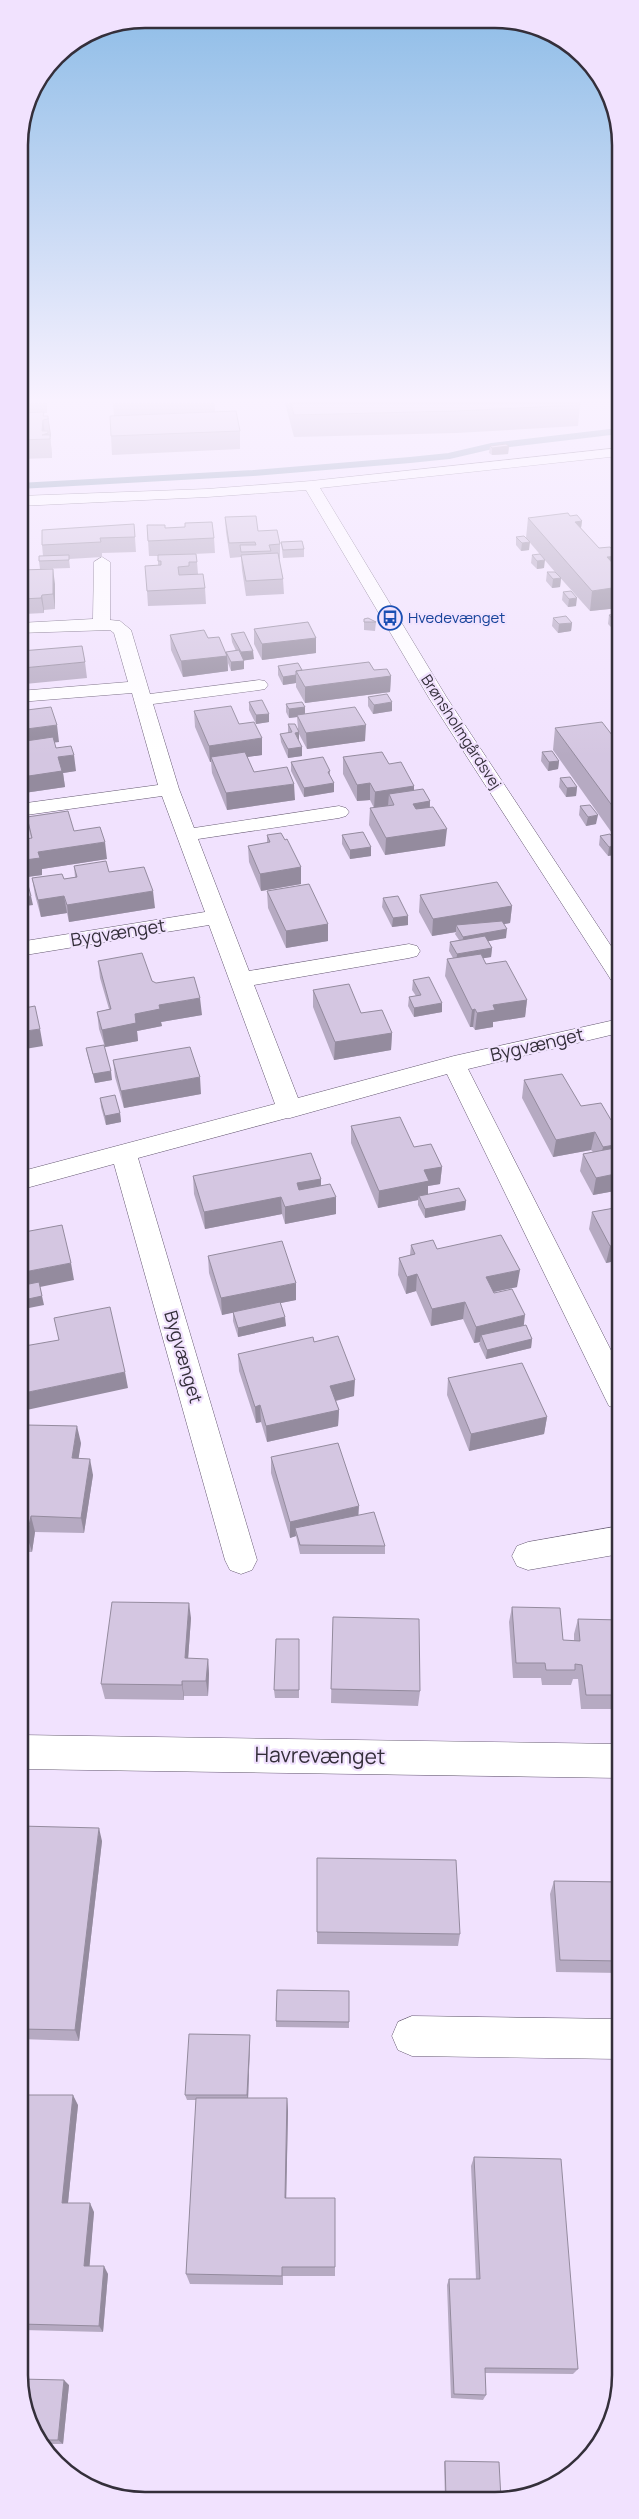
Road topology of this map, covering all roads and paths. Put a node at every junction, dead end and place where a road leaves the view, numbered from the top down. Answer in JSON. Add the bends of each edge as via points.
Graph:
{"nodes":[{"id":1,"x":332,"y":521,"type":"edge"},
{"id":2,"x":102,"y":562,"type":"dead end"},
{"id":3,"x":101,"y":624,"type":"junction"},
{"id":4,"x":28,"y":628,"type":"edge"},
{"id":5,"x":259,"y":684,"type":"dead end"},
{"id":6,"x":141,"y":693,"type":"junction"},
{"id":7,"x":28,"y":698,"type":"edge"},
{"id":8,"x":169,"y":788,"type":"junction"},
{"id":9,"x":28,"y":809,"type":"edge"},
{"id":10,"x":340,"y":812,"type":"dead end"},
{"id":11,"x":186,"y":835,"type":"junction"},
{"id":12,"x":217,"y":917,"type":"junction"},
{"id":13,"x":28,"y":948,"type":"edge"},
{"id":14,"x":408,"y":951,"type":"dead end"},
{"id":15,"x":612,"y":962,"type":"edge"},
{"id":16,"x":241,"y":980,"type":"junction"},
{"id":17,"x":612,"y":1028,"type":"edge"},
{"id":18,"x":454,"y":1064,"type":"junction"},
{"id":19,"x":290,"y":1110,"type":"junction"},
{"id":20,"x":124,"y":1153,"type":"junction"},
{"id":21,"x":28,"y":1179,"type":"edge"},
{"id":22,"x":611,"y":1381,"type":"edge"},
{"id":23,"x":611,"y":1541,"type":"edge"},
{"id":24,"x":528,"y":1556,"type":"dead end"},
{"id":25,"x":241,"y":1560,"type":"dead end"},
{"id":26,"x":28,"y":1752,"type":"edge"},
{"id":27,"x":611,"y":1761,"type":"edge"},
{"id":28,"x":412,"y":2036,"type":"dead end"},
{"id":29,"x":611,"y":2040,"type":"edge"}],
"edges":[{"from":1,"to":15,"type":"street","name":"Brønsholmgårdsvej","via":[[438,698]]},
{"from":2,"to":3,"type":"street"},
{"from":3,"to":4,"type":"street"},
{"from":3,"to":6,"type":"street","via":[[114,625],[122,630]]},
{"from":5,"to":6,"type":"street"},
{"from":6,"to":7,"type":"street"},
{"from":6,"to":8,"type":"street"},
{"from":8,"to":9,"type":"street"},
{"from":8,"to":11,"type":"street"},
{"from":10,"to":11,"type":"street"},
{"from":11,"to":12,"type":"street"},
{"from":12,"to":13,"type":"street","name":"Bygvænget"},
{"from":12,"to":16,"type":"street"},
{"from":14,"to":16,"type":"street"},
{"from":16,"to":19,"type":"street"},
{"from":17,"to":18,"type":"street","name":"Bygvænget"},
{"from":18,"to":19,"type":"street","name":"Bygvænget"},
{"from":18,"to":22,"type":"street"},
{"from":19,"to":20,"type":"street","name":"Bygvænget"},
{"from":20,"to":21,"type":"street","name":"Bygvænget"},
{"from":20,"to":25,"type":"street","name":"Bygvænget"},
{"from":23,"to":24,"type":"street"},
{"from":26,"to":27,"type":"street","name":"Havrevænget"},
{"from":28,"to":29,"type":"street"}]}
